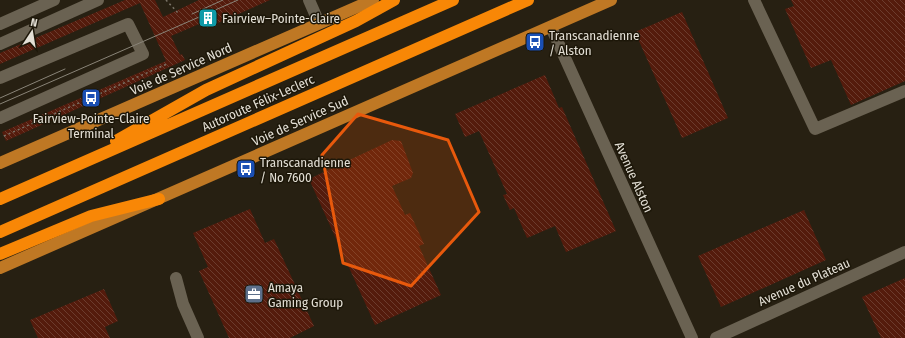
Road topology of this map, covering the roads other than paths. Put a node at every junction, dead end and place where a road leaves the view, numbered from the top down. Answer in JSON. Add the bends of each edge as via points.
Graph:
{"nodes":[{"id":1,"x":54,"y":0,"type":"edge"},
{"id":2,"x":98,"y":0,"type":"edge"},
{"id":3,"x":309,"y":0,"type":"edge"},
{"id":4,"x":373,"y":0,"type":"edge"},
{"id":5,"x":394,"y":0,"type":"edge"},
{"id":6,"x":453,"y":0,"type":"edge"},
{"id":7,"x":528,"y":0,"type":"edge"},
{"id":8,"x":611,"y":0,"type":"edge"},
{"id":9,"x":754,"y":0,"type":"edge"},
{"id":10,"x":319,"y":23,"type":"junction"},
{"id":11,"x":0,"y":24,"type":"edge"},
{"id":12,"x":551,"y":27,"type":"junction"},
{"id":13,"x":0,"y":44,"type":"edge"},
{"id":14,"x":0,"y":78,"type":"edge"},
{"id":15,"x":905,"y":91,"type":"edge"},
{"id":16,"x":0,"y":118,"type":"edge"},
{"id":17,"x":0,"y":163,"type":"edge"},
{"id":18,"x":63,"y":172,"type":"junction"},
{"id":19,"x":0,"y":199,"type":"edge"},
{"id":20,"x":158,"y":199,"type":"junction"},
{"id":21,"x":0,"y":232,"type":"edge"},
{"id":22,"x":905,"y":252,"type":"edge"},
{"id":23,"x":0,"y":254,"type":"edge"},
{"id":24,"x":0,"y":268,"type":"edge"},
{"id":25,"x":176,"y":278,"type":"dead end"},
{"id":26,"x":198,"y":338,"type":"edge"},
{"id":27,"x":692,"y":338,"type":"edge"},
{"id":28,"x":716,"y":338,"type":"edge"}],
"edges":[{"from":1,"to":11,"type":"street"},
{"from":2,"to":13,"type":"street"},
{"from":3,"to":10,"type":"street"},
{"from":4,"to":10,"type":"main road","name":"Voie de Service Nord"},
{"from":5,"to":18,"type":"highway","via":[[356,21],[206,90]]},
{"from":6,"to":18,"type":"highway","name":"Autoroute Félix-Leclerc"},
{"from":7,"to":21,"type":"highway","name":"Autoroute Félix-Leclerc"},
{"from":8,"to":12,"type":"main road","name":"Voie de Service Sud"},
{"from":9,"to":15,"type":"street","via":[[815,129]]},
{"from":10,"to":17,"type":"main road","name":"Voie de Service Nord"},
{"from":12,"to":20,"type":"main road","name":"Voie de Service Sud"},
{"from":12,"to":27,"type":"street","name":"Avenue Alston"},
{"from":14,"to":16,"type":"street","via":[[128,24],[143,54]]},
{"from":18,"to":19,"type":"highway","name":"Autoroute Félix-Leclerc"},
{"from":20,"to":23,"type":"highway","via":[[91,216]]},
{"from":20,"to":24,"type":"main road","name":"Voie de Service Sud"},
{"from":22,"to":28,"type":"street","name":"Avenue du Plateau"},
{"from":25,"to":26,"type":"street","via":[[183,304]]}]}
